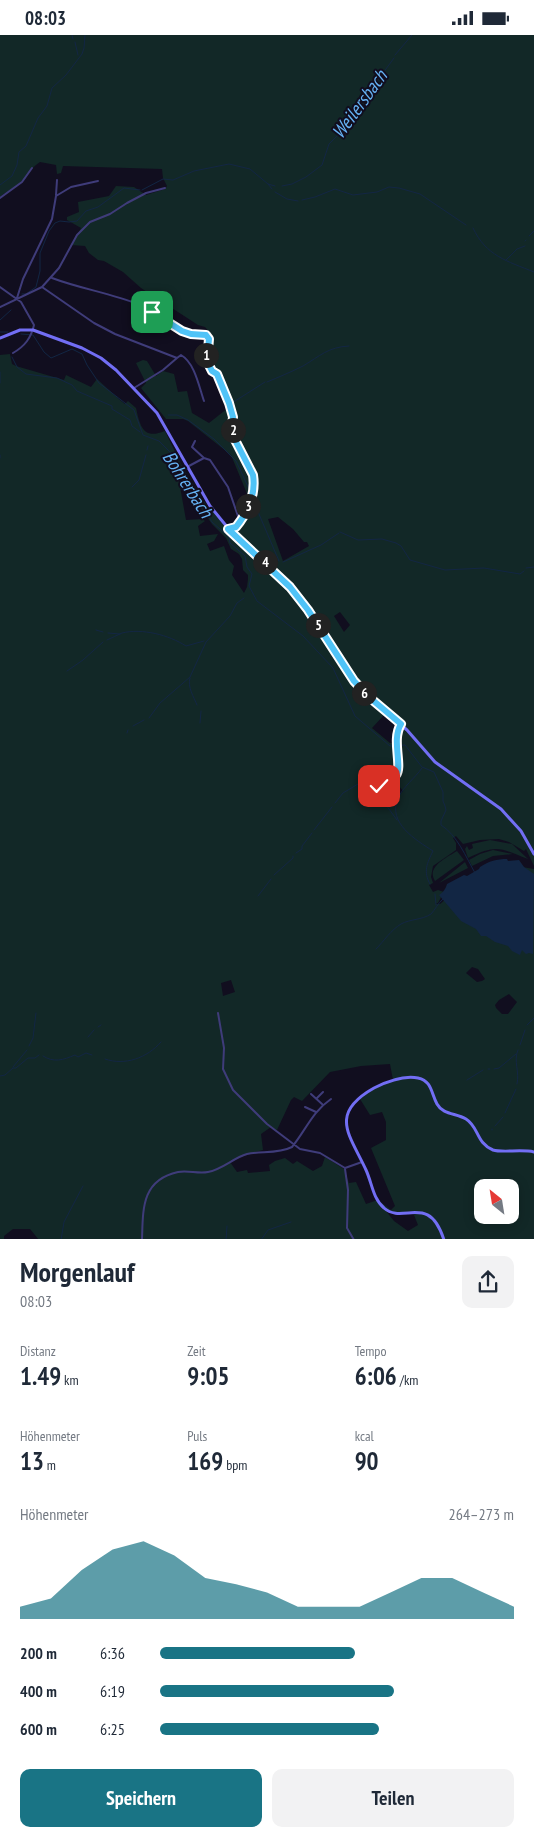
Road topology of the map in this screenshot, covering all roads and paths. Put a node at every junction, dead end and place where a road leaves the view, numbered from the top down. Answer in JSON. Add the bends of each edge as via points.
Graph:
{"nodes":[{"id":1,"x":32,"y":168,"type":"dead end"},
{"id":2,"x":56,"y":180,"type":"dead end"},
{"id":3,"x":98,"y":181,"type":"dead end"},
{"id":4,"x":165,"y":189,"type":"dead end"},
{"id":5,"x":56,"y":196,"type":"junction"},
{"id":6,"x":0,"y":198,"type":"edge"},
{"id":7,"x":52,"y":278,"type":"junction"},
{"id":8,"x":0,"y":287,"type":"edge"},
{"id":9,"x":42,"y":287,"type":"junction"},
{"id":10,"x":17,"y":298,"type":"junction"},
{"id":11,"x":0,"y":307,"type":"edge"},
{"id":12,"x":32,"y":332,"type":"junction"},
{"id":13,"x":0,"y":338,"type":"edge"},
{"id":14,"x":13,"y":353,"type":"dead end"},
{"id":15,"x":177,"y":358,"type":"junction"},
{"id":16,"x":134,"y":388,"type":"junction"},
{"id":17,"x":204,"y":401,"type":"dead end"},
{"id":18,"x":195,"y":441,"type":"dead end"},
{"id":19,"x":204,"y":459,"type":"junction"},
{"id":20,"x":186,"y":467,"type":"junction"},
{"id":21,"x":240,"y":522,"type":"junction"},
{"id":22,"x":228,"y":529,"type":"junction"},
{"id":23,"x":401,"y":724,"type":"junction"},
{"id":24,"x":379,"y":786,"type":"dead end"},
{"id":25,"x":534,"y":854,"type":"edge"},
{"id":26,"x":218,"y":1013,"type":"dead end"},
{"id":27,"x":323,"y":1092,"type":"dead end"},
{"id":28,"x":312,"y":1093,"type":"dead end"},
{"id":29,"x":317,"y":1098,"type":"junction"},
{"id":30,"x":332,"y":1099,"type":"dead end"},
{"id":31,"x":323,"y":1105,"type":"junction"},
{"id":32,"x":305,"y":1107,"type":"dead end"},
{"id":33,"x":316,"y":1112,"type":"junction"},
{"id":34,"x":294,"y":1145,"type":"junction"},
{"id":35,"x":534,"y":1152,"type":"edge"},
{"id":36,"x":362,"y":1162,"type":"junction"},
{"id":37,"x":345,"y":1168,"type":"junction"},
{"id":38,"x":142,"y":1239,"type":"edge"},
{"id":39,"x":354,"y":1239,"type":"edge"},
{"id":40,"x":444,"y":1239,"type":"edge"}],
"edges":[{"from":1,"to":6,"type":"street","via":[[22,182]]},
{"from":2,"to":5,"type":"street"},
{"from":3,"to":5,"type":"street","via":[[72,187]]},
{"from":4,"to":7,"type":"street","via":[[146,193],[85,226]]},
{"from":5,"to":10,"type":"street","via":[[52,219]]},
{"from":7,"to":9,"type":"street"},
{"from":7,"to":21,"type":"street","via":[[117,296],[142,306],[182,331],[208,337],[207,361],[217,374],[229,403],[234,438],[253,475],[254,493]]},
{"from":8,"to":10,"type":"street"},
{"from":9,"to":10,"type":"street"},
{"from":9,"to":15,"type":"street","via":[[94,323]]},
{"from":10,"to":11,"type":"street"},
{"from":10,"to":12,"type":"street","via":[[33,323]]},
{"from":12,"to":13,"type":"main road","via":[[20,330]]},
{"from":12,"to":14,"type":"street","via":[[21,349]]},
{"from":12,"to":16,"type":"main road","via":[[82,348],[101,358]]},
{"from":15,"to":16,"type":"street"},
{"from":15,"to":17,"type":"street","via":[[181,355],[186,358]]},
{"from":16,"to":20,"type":"main road","via":[[158,413]]},
{"from":18,"to":19,"type":"street","via":[[192,447]]},
{"from":19,"to":20,"type":"street"},
{"from":19,"to":21,"type":"street","via":[[210,460],[222,476]]},
{"from":20,"to":22,"type":"main road","via":[[210,507]]},
{"from":21,"to":22,"type":"street"},
{"from":22,"to":23,"type":"main road","via":[[290,587],[354,681]]},
{"from":23,"to":24,"type":"street","via":[[396,743],[396,774]]},
{"from":23,"to":25,"type":"main road","via":[[434,762],[501,809],[521,831]]},
{"from":26,"to":34,"type":"street","via":[[224,1048],[223,1069],[229,1083],[267,1124]]},
{"from":27,"to":29,"type":"street"},
{"from":28,"to":29,"type":"street"},
{"from":29,"to":31,"type":"street"},
{"from":30,"to":31,"type":"street"},
{"from":31,"to":33,"type":"street"},
{"from":32,"to":33,"type":"street"},
{"from":33,"to":34,"type":"street"},
{"from":34,"to":37,"type":"street","via":[[325,1155]]},
{"from":34,"to":38,"type":"street","via":[[288,1149],[243,1155],[210,1172],[178,1172],[166,1177],[154,1185],[145,1199]]},
{"from":35,"to":36,"type":"main road","via":[[494,1151],[480,1141],[466,1119],[440,1108],[426,1081],[409,1077],[387,1082],[370,1091],[348,1113],[346,1129]]},
{"from":36,"to":37,"type":"street"},
{"from":36,"to":40,"type":"main road","via":[[382,1206],[392,1212],[424,1213],[438,1225]]},
{"from":37,"to":39,"type":"street","via":[[347,1228]]}]}
